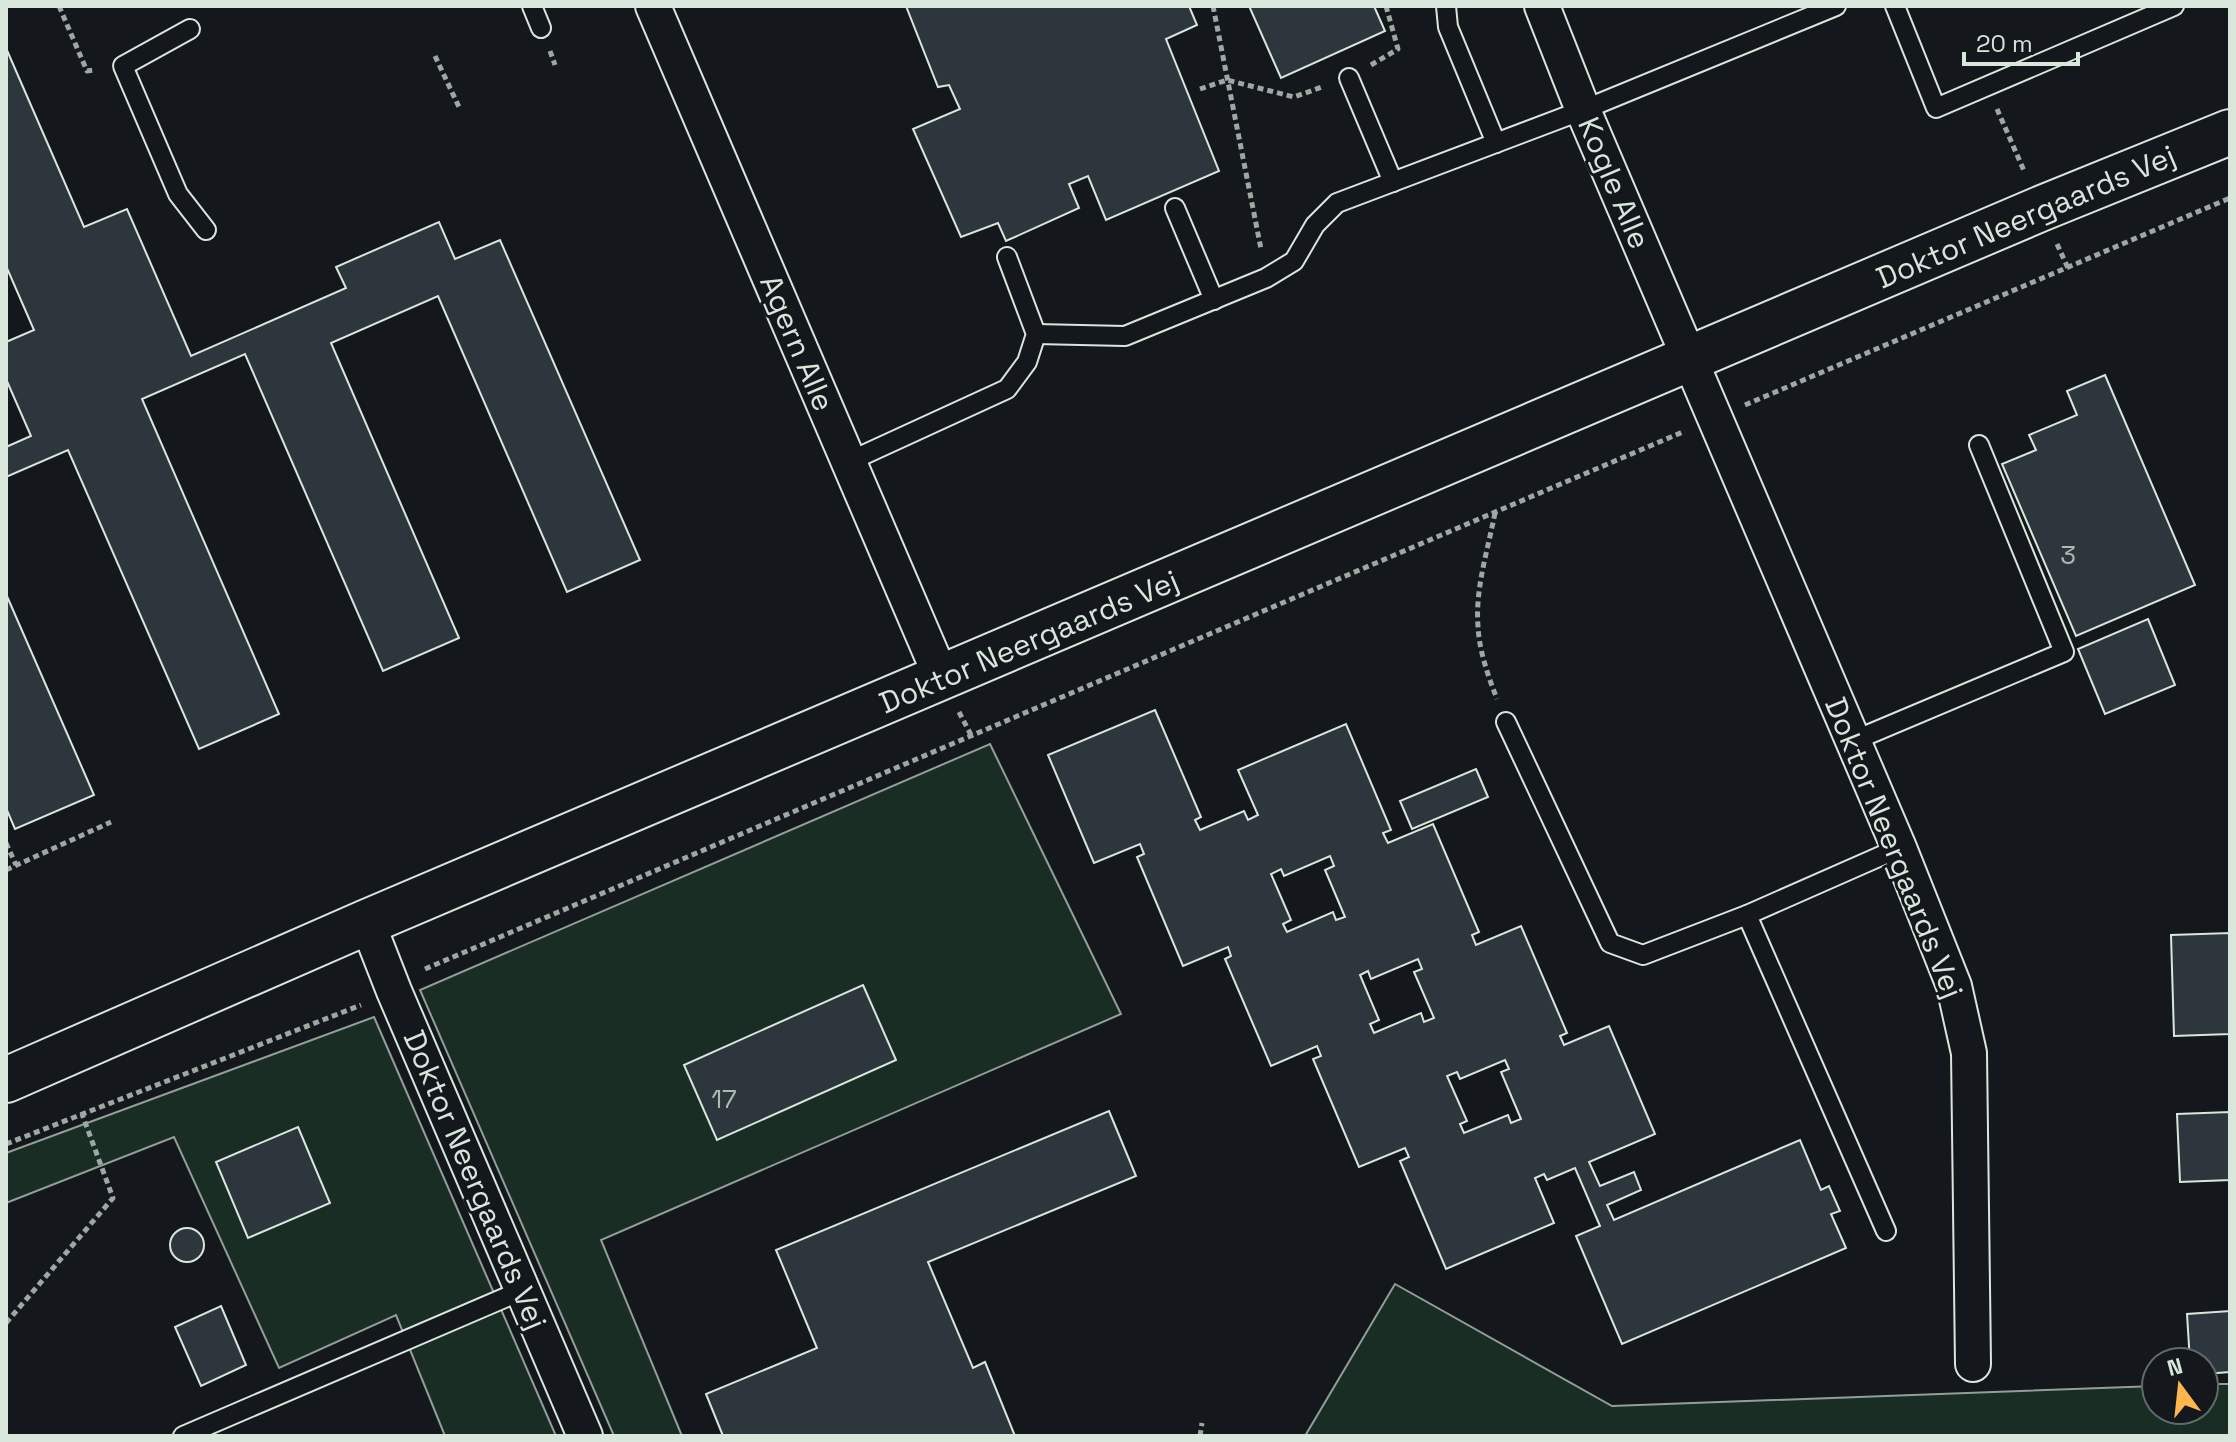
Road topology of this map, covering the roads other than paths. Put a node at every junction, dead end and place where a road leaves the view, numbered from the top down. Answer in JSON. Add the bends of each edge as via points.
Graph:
{"nodes":[{"id":1,"x":532,"y":6,"type":"edge"},
{"id":2,"x":653,"y":6,"type":"edge"},
{"id":3,"x":1446,"y":6,"type":"edge"},
{"id":4,"x":1542,"y":6,"type":"edge"},
{"id":5,"x":1836,"y":6,"type":"edge"},
{"id":6,"x":1895,"y":6,"type":"edge"},
{"id":7,"x":2174,"y":6,"type":"edge"},
{"id":8,"x":541,"y":28,"type":"dead end"},
{"id":9,"x":190,"y":29,"type":"dead end"},
{"id":10,"x":1349,"y":78,"type":"road end"},
{"id":11,"x":1583,"y":110,"type":"junction"},
{"id":12,"x":2230,"y":132,"type":"edge"},
{"id":13,"x":1496,"y":143,"type":"junction"},
{"id":14,"x":1393,"y":182,"type":"junction"},
{"id":15,"x":1175,"y":208,"type":"dead end"},
{"id":16,"x":206,"y":230,"type":"dead end"},
{"id":17,"x":1007,"y":257,"type":"dead end"},
{"id":18,"x":1214,"y":300,"type":"junction"},
{"id":19,"x":1036,"y":334,"type":"junction"},
{"id":20,"x":1689,"y":360,"type":"junction"},
{"id":21,"x":1979,"y":445,"type":"dead end"},
{"id":22,"x":848,"y":462,"type":"junction"},
{"id":23,"x":942,"y":679,"type":"junction"},
{"id":24,"x":1506,"y":722,"type":"road end"},
{"id":25,"x":1853,"y":741,"type":"junction"},
{"id":26,"x":1899,"y":848,"type":"junction"},
{"id":27,"x":1747,"y":915,"type":"junction"},
{"id":28,"x":367,"y":922,"type":"junction"},
{"id":29,"x":6,"y":1080,"type":"edge"},
{"id":30,"x":1886,"y":1231,"type":"dead end"},
{"id":31,"x":523,"y":1290,"type":"junction"},
{"id":32,"x":1973,"y":1364,"type":"dead end"},
{"id":33,"x":183,"y":1436,"type":"edge"},
{"id":34,"x":585,"y":1436,"type":"edge"}],
"edges":[{"from":1,"to":8,"type":"lane"},
{"from":2,"to":22,"type":"street","name":"Agern Alle"},
{"from":3,"to":13,"type":"lane","via":[[1448,27]]},
{"from":4,"to":11,"type":"street","name":"Kogle Alle"},
{"from":5,"to":11,"type":"lane"},
{"from":6,"to":7,"type":"lane","via":[[1936,108]]},
{"from":9,"to":16,"type":"lane","via":[[123,66],[178,194]]},
{"from":10,"to":14,"type":"lane"},
{"from":11,"to":13,"type":"lane"},
{"from":11,"to":20,"type":"street","name":"Kogle Alle"},
{"from":12,"to":20,"type":"street","name":"Doktor Neergaards Vej"},
{"from":13,"to":14,"type":"lane"},
{"from":14,"to":18,"type":"lane","via":[[1337,203],[1315,225],[1294,261]]},
{"from":15,"to":18,"type":"lane"},
{"from":17,"to":19,"type":"lane"},
{"from":18,"to":19,"type":"lane","via":[[1125,336]]},
{"from":19,"to":22,"type":"lane","via":[[1027,362],[1007,389]]},
{"from":20,"to":23,"type":"street","name":"Doktor Neergaards Vej"},
{"from":20,"to":25,"type":"street","name":"Doktor Neergaards Vej"},
{"from":21,"to":25,"type":"lane","via":[[2064,652]]},
{"from":22,"to":23,"type":"street","name":"Agern Alle"},
{"from":23,"to":28,"type":"street","name":"Doktor Neergaards Vej"},
{"from":24,"to":27,"type":"lane","via":[[1610,943],[1643,955]]},
{"from":25,"to":26,"type":"street","name":"Doktor Neergaards Vej"},
{"from":26,"to":27,"type":"lane"},
{"from":26,"to":32,"type":"street","name":"Doktor Neergaards Vej","via":[[1954,986],[1969,1053]]},
{"from":27,"to":30,"type":"lane"},
{"from":28,"to":29,"type":"street","name":"Doktor Neergaards Vej"},
{"from":28,"to":31,"type":"street","name":"Doktor Neergaards Vej"},
{"from":31,"to":33,"type":"lane"},
{"from":31,"to":34,"type":"street","name":"Doktor Neergaards Vej"}]}
